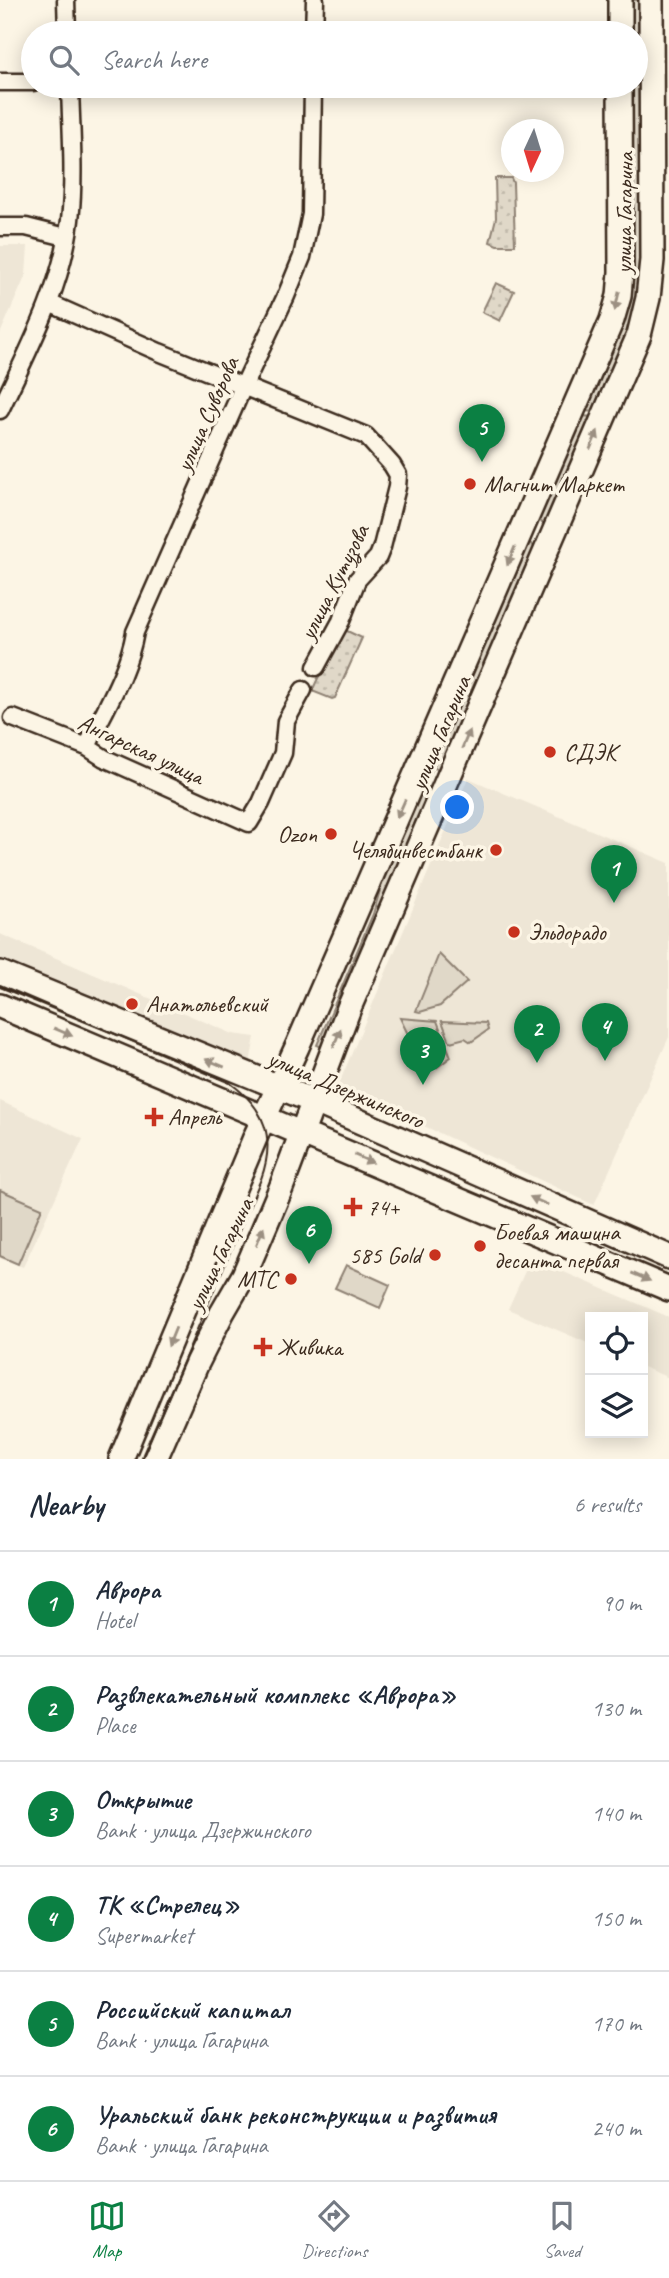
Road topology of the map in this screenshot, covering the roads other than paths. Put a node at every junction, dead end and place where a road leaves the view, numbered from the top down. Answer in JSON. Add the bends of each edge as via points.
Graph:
{"nodes":[{"id":1,"x":66,"y":0,"type":"edge"},
{"id":2,"x":315,"y":0,"type":"edge"},
{"id":3,"x":620,"y":0,"type":"edge"},
{"id":4,"x":650,"y":0,"type":"edge"},
{"id":5,"x":67,"y":21,"type":"edge"},
{"id":6,"x":314,"y":21,"type":"edge"},
{"id":7,"x":620,"y":21,"type":"edge"},
{"id":8,"x":0,"y":82,"type":"edge"},
{"id":9,"x":21,"y":82,"type":"edge"},
{"id":10,"x":70,"y":98,"type":"edge"},
{"id":11,"x":313,"y":98,"type":"edge"},
{"id":12,"x":620,"y":98,"type":"edge"},
{"id":13,"x":0,"y":227,"type":"edge"},
{"id":14,"x":66,"y":237,"type":"junction"},
{"id":15,"x":49,"y":303,"type":"junction"},
{"id":16,"x":243,"y":387,"type":"junction"},
{"id":17,"x":0,"y":410,"type":"edge"},
{"id":18,"x":524,"y":526,"type":"junction"},
{"id":19,"x":552,"y":538,"type":"junction"},
{"id":20,"x":316,"y":667,"type":"dead end"},
{"id":21,"x":303,"y":690,"type":"dead end"},
{"id":22,"x":13,"y":718,"type":"dead end"},
{"id":23,"x":87,"y":747,"type":"junction"},
{"id":24,"x":417,"y":771,"type":"junction"},
{"id":25,"x":446,"y":784,"type":"junction"},
{"id":26,"x":0,"y":973,"type":"edge"},
{"id":27,"x":0,"y":1006,"type":"edge"},
{"id":28,"x":278,"y":1087,"type":"junction"},
{"id":29,"x":313,"y":1101,"type":"junction"},
{"id":30,"x":264,"y":1116,"type":"junction"},
{"id":31,"x":301,"y":1132,"type":"junction"},
{"id":32,"x":669,"y":1257,"type":"edge"},
{"id":33,"x":669,"y":1289,"type":"edge"},
{"id":34,"x":121,"y":1459,"type":"edge"},
{"id":35,"x":155,"y":1459,"type":"edge"}],
"edges":[{"from":1,"to":5,"type":"street"},
{"from":2,"to":6,"type":"street"},
{"from":3,"to":7,"type":"main road"},
{"from":19,"to":4,"type":"main road","name":"улица Гагарина","one_way":true,"via":[[632,352],[648,298],[652,260]]},
{"from":8,"to":9,"type":"street"},
{"from":10,"to":14,"type":"street","via":[[71,200]]},
{"from":11,"to":16,"type":"street","name":"улица Суворова","via":[[307,239]]},
{"from":12,"to":18,"type":"main road","name":"улица Гагарина","one_way":true,"via":[[619,296]]},
{"from":13,"to":14,"type":"street","via":[[26,227]]},
{"from":14,"to":15,"type":"street"},
{"from":15,"to":16,"type":"street"},
{"from":15,"to":17,"type":"street"},
{"from":16,"to":20,"type":"street","name":"улица Кутузова","via":[[366,436],[398,475],[378,557],[357,580]]},
{"from":16,"to":23,"type":"street","name":"улица Суворова","via":[[135,632],[112,700]]},
{"from":18,"to":19,"type":"main road"},
{"from":18,"to":24,"type":"main road","name":"улица Гагарина","one_way":true},
{"from":25,"to":19,"type":"main road","name":"улица Гагарина","one_way":true},
{"from":21,"to":23,"type":"street","name":"Ангарская улица","via":[[286,721],[283,753],[249,823]]},
{"from":22,"to":23,"type":"street","name":"Ангарская улица"},
{"from":24,"to":25,"type":"main road"},
{"from":24,"to":28,"type":"main road","name":"улица Гагарина","one_way":true},
{"from":29,"to":25,"type":"main road","name":"улица Гагарина","one_way":true},
{"from":28,"to":26,"type":"main road","name":"улица Дзержинского","one_way":true},
{"from":27,"to":30,"type":"main road","one_way":true},
{"from":28,"to":29,"type":"main road","name":"улица Дзержинского"},
{"from":28,"to":30,"type":"main road","name":"улица Гагарина"},
{"from":29,"to":31,"type":"main road","name":"улица Гагарина"},
{"from":32,"to":29,"type":"main road","name":"улица Дзержинского","one_way":true},
{"from":30,"to":31,"type":"main road"},
{"from":30,"to":34,"type":"main road","name":"улица Гагарина","one_way":true},
{"from":31,"to":33,"type":"main road","one_way":true},
{"from":35,"to":31,"type":"main road","name":"улица Гагарина","one_way":true,"via":[[197,1363],[244,1275]]}]}
